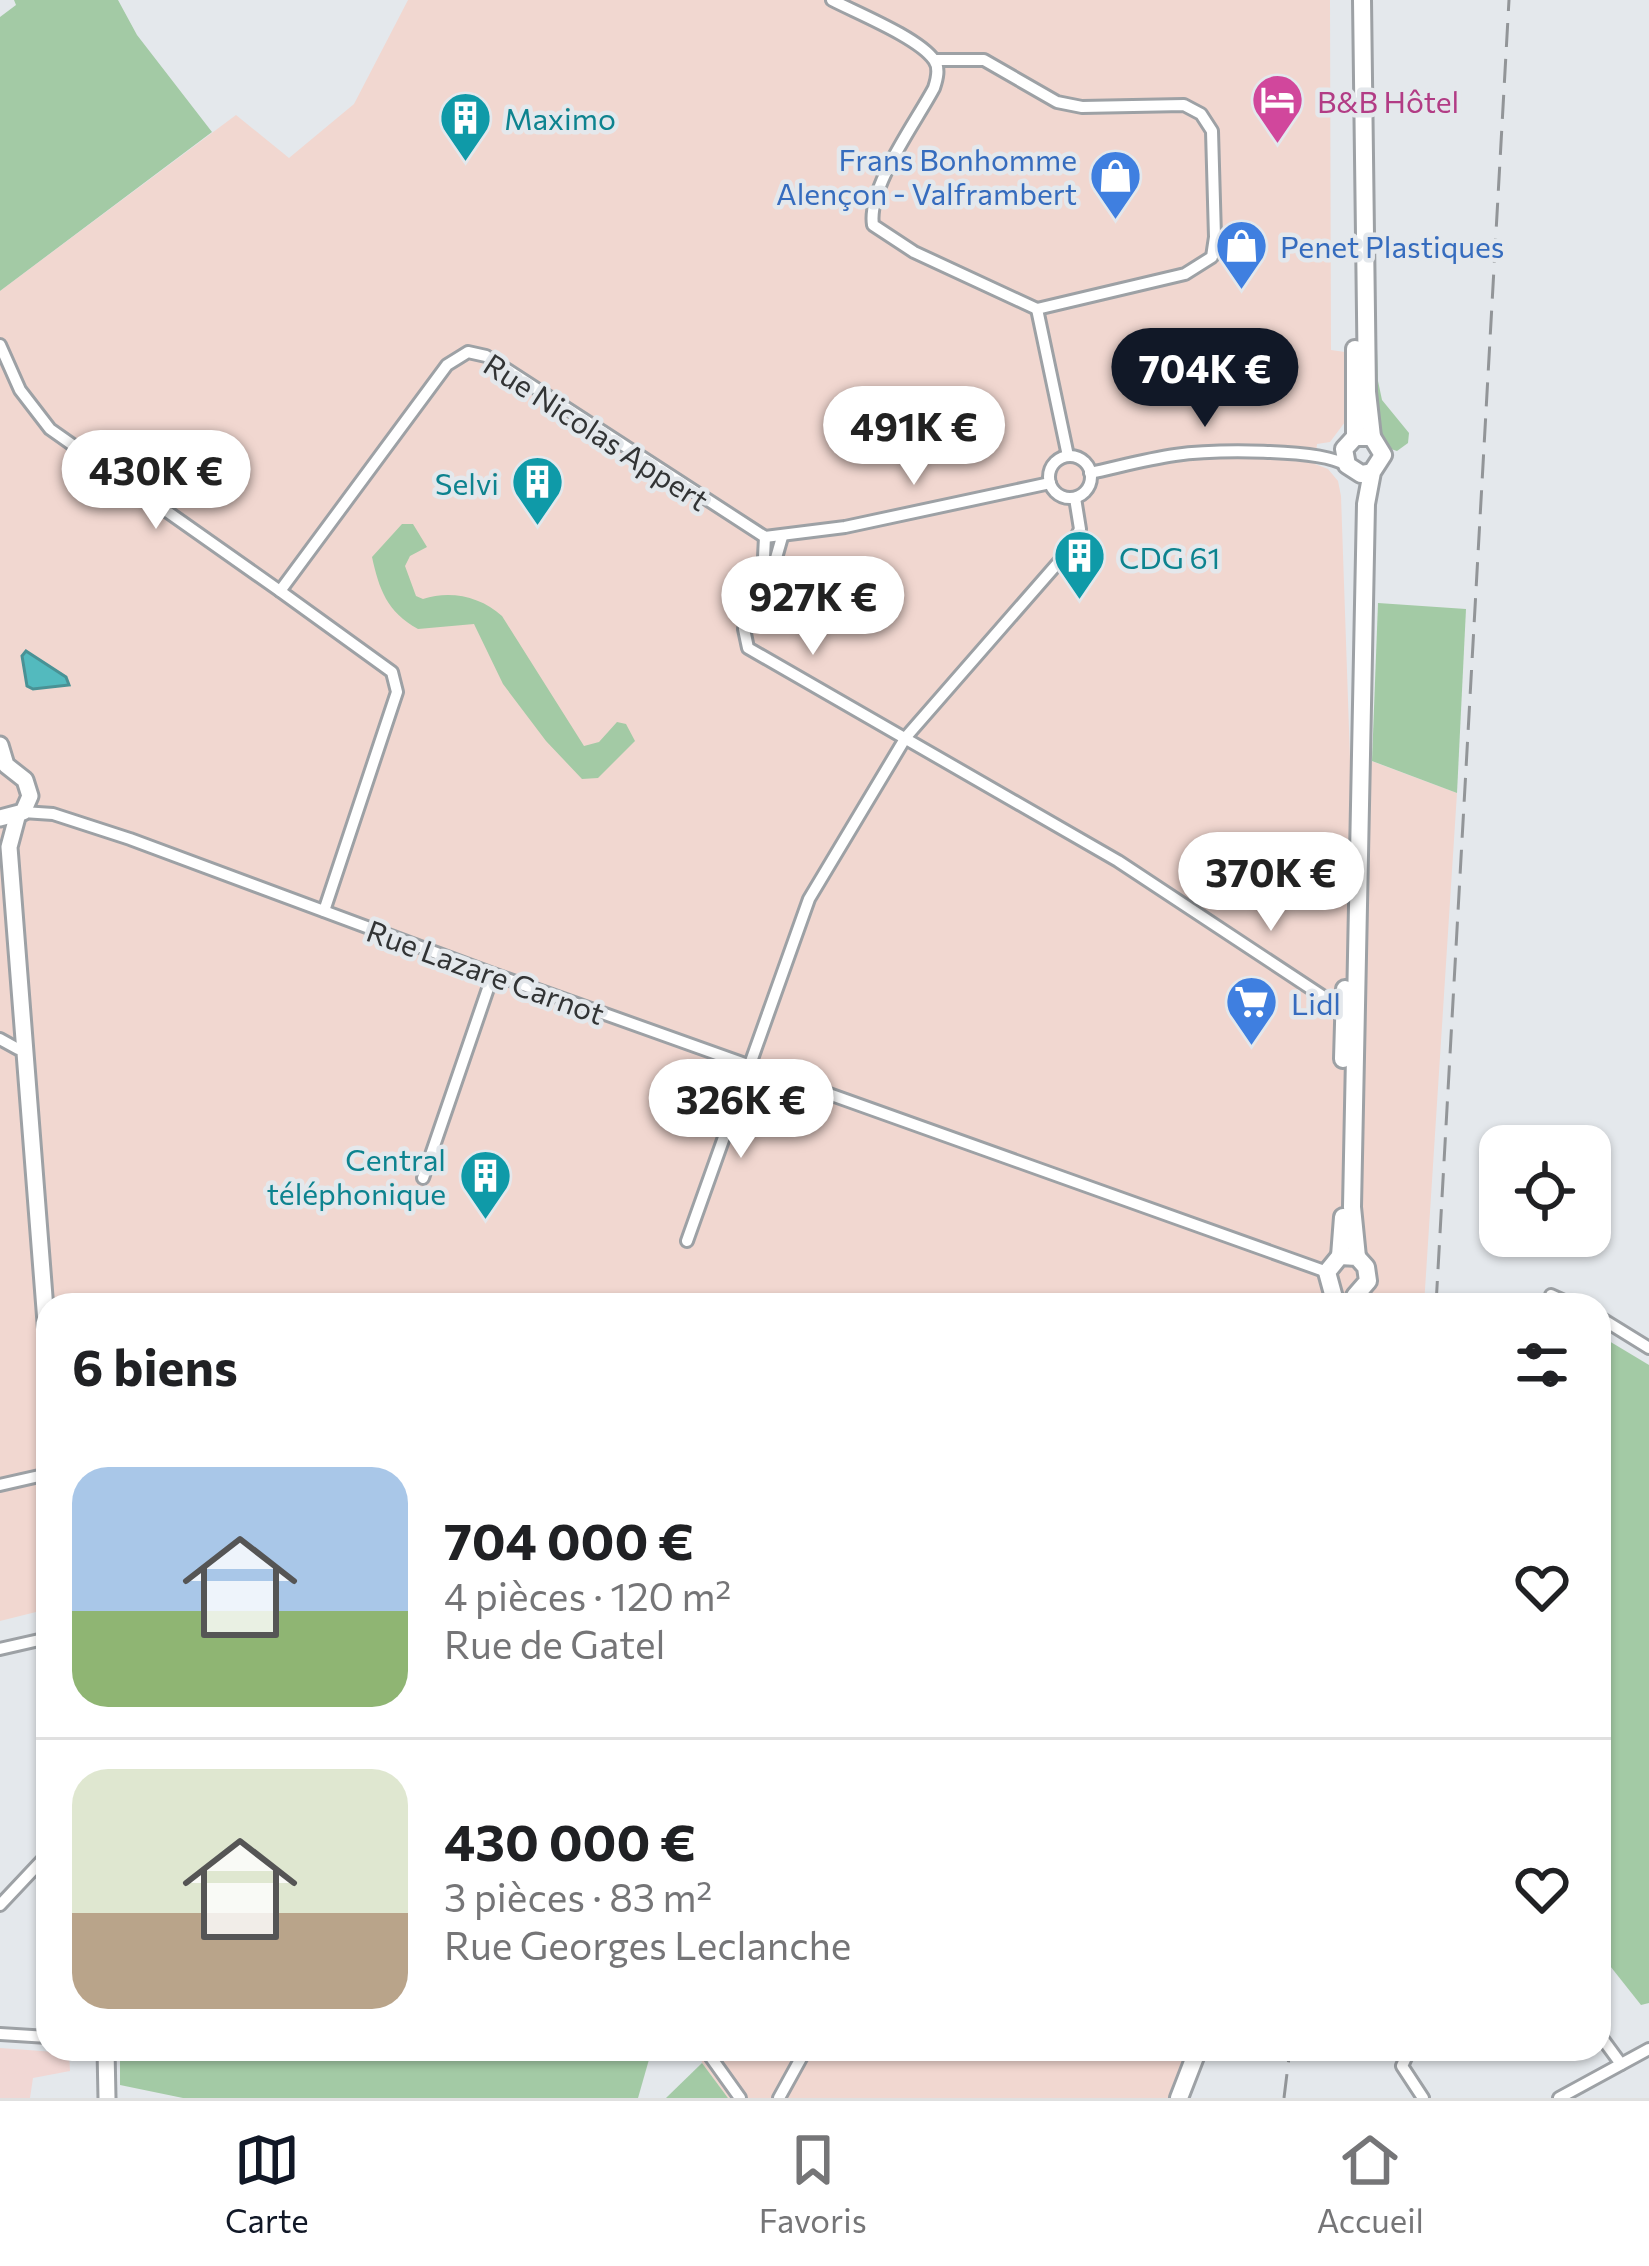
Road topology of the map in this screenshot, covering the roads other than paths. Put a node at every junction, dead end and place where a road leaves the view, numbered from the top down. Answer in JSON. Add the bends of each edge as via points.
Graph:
{"nodes":[{"id":1,"x":832,"y":0,"type":"edge"},
{"id":2,"x":1350,"y":0,"type":"edge"},
{"id":3,"x":1362,"y":0,"type":"edge"},
{"id":4,"x":935,"y":60,"type":"junction"},
{"id":5,"x":1037,"y":309,"type":"junction"},
{"id":6,"x":0,"y":345,"type":"edge"},
{"id":7,"x":1358,"y":439,"type":"junction"},
{"id":8,"x":1326,"y":455,"type":"junction"},
{"id":9,"x":1068,"y":456,"type":"junction"},
{"id":10,"x":1358,"y":470,"type":"junction"},
{"id":11,"x":1090,"y":473,"type":"junction"},
{"id":12,"x":1050,"y":483,"type":"junction"},
{"id":13,"x":1075,"y":497,"type":"junction"},
{"id":14,"x":765,"y":537,"type":"junction"},
{"id":15,"x":782,"y":537,"type":"junction"},
{"id":16,"x":762,"y":586,"type":"junction"},
{"id":17,"x":280,"y":591,"type":"junction"},
{"id":18,"x":906,"y":737,"type":"junction"},
{"id":19,"x":0,"y":745,"type":"edge"},
{"id":20,"x":6,"y":773,"type":"edge"},
{"id":21,"x":29,"y":788,"type":"junction"},
{"id":22,"x":53,"y":814,"type":"junction"},
{"id":23,"x":14,"y":816,"type":"edge"},
{"id":24,"x":0,"y":828,"type":"edge"},
{"id":25,"x":9,"y":847,"type":"junction"},
{"id":26,"x":324,"y":911,"type":"junction"},
{"id":27,"x":494,"y":974,"type":"junction"},
{"id":28,"x":1349,"y":1011,"type":"junction"},
{"id":29,"x":24,"y":1029,"type":"junction"},
{"id":30,"x":0,"y":1036,"type":"edge"},
{"id":31,"x":25,"y":1047,"type":"junction"},
{"id":32,"x":750,"y":1066,"type":"junction"},
{"id":33,"x":423,"y":1178,"type":"dead end"},
{"id":34,"x":687,"y":1241,"type":"dead end"},
{"id":35,"x":1348,"y":1257,"type":"junction"},
{"id":36,"x":1327,"y":1272,"type":"junction"},
{"id":37,"x":44,"y":1293,"type":"edge"},
{"id":38,"x":1333,"y":1293,"type":"edge"},
{"id":39,"x":1360,"y":1293,"type":"edge"},
{"id":40,"x":1611,"y":1324,"type":"edge"},
{"id":41,"x":1649,"y":1348,"type":"edge"},
{"id":42,"x":36,"y":1477,"type":"edge"},
{"id":43,"x":0,"y":1485,"type":"edge"},
{"id":44,"x":36,"y":1641,"type":"edge"},
{"id":45,"x":0,"y":1649,"type":"edge"},
{"id":46,"x":36,"y":1867,"type":"edge"},
{"id":47,"x":0,"y":1905,"type":"edge"},
{"id":48,"x":0,"y":2034,"type":"edge"},
{"id":49,"x":36,"y":2036,"type":"edge"},
{"id":50,"x":1649,"y":2049,"type":"edge"},
{"id":51,"x":1611,"y":2050,"type":"edge"},
{"id":52,"x":106,"y":2061,"type":"edge"},
{"id":53,"x":714,"y":2061,"type":"edge"},
{"id":54,"x":799,"y":2061,"type":"edge"},
{"id":55,"x":1193,"y":2061,"type":"edge"},
{"id":56,"x":1404,"y":2061,"type":"edge"},
{"id":57,"x":1621,"y":2064,"type":"junction"},
{"id":58,"x":106,"y":2098,"type":"edge"},
{"id":59,"x":740,"y":2098,"type":"edge"},
{"id":60,"x":779,"y":2098,"type":"edge"},
{"id":61,"x":1179,"y":2098,"type":"edge"},
{"id":62,"x":1423,"y":2098,"type":"edge"},
{"id":63,"x":1558,"y":2098,"type":"edge"}],
"edges":[{"from":1,"to":4,"type":"street"},
{"from":2,"to":7,"type":"main road"},
{"from":3,"to":7,"type":"main road","via":[[1366,392]]},
{"from":4,"to":5,"type":"street","via":[[934,88],[880,187],[873,225]]},
{"from":4,"to":5,"type":"street","via":[[984,60],[1057,102],[1082,107],[1184,105],[1212,131],[1212,257],[1185,274]]},
{"from":5,"to":9,"type":"street"},
{"from":6,"to":17,"type":"street","via":[[50,429]]},
{"from":7,"to":8,"type":"street"},
{"from":7,"to":10,"type":"main road","via":[[1343,455]]},
{"from":7,"to":10,"type":"main road","via":[[1383,455]]},
{"from":8,"to":10,"type":"street"},
{"from":8,"to":11,"type":"street","via":[[1177,455]]},
{"from":9,"to":11,"type":"street"},
{"from":9,"to":12,"type":"street","via":[[1053,464]]},
{"from":10,"to":28,"type":"main road"},
{"from":11,"to":13,"type":"street"},
{"from":12,"to":13,"type":"street","via":[[1056,494]]},
{"from":12,"to":15,"type":"street"},
{"from":13,"to":18,"type":"street","via":[[1080,529],[1071,548]]},
{"from":14,"to":15,"type":"street"},
{"from":14,"to":16,"type":"street"},
{"from":14,"to":17,"type":"street","name":"Rue Nicolas Appert","via":[[486,356],[468,352],[447,364]]},
{"from":15,"to":16,"type":"street"},
{"from":16,"to":18,"type":"street","via":[[744,629],[748,648]]},
{"from":17,"to":26,"type":"street","via":[[396,682]]},
{"from":18,"to":28,"type":"street","via":[[1150,880]]},
{"from":18,"to":32,"type":"street","via":[[809,899]]},
{"from":19,"to":20,"type":"main road"},
{"from":20,"to":21,"type":"main road"},
{"from":21,"to":22,"type":"street","name":"Rue Lazare Carnot"},
{"from":21,"to":23,"type":"main road","via":[[28,805]]},
{"from":22,"to":23,"type":"street","name":"Rue Lazare Carnot"},
{"from":22,"to":26,"type":"street","name":"Rue Lazare Carnot"},
{"from":23,"to":25,"type":"main road"},
{"from":24,"to":25,"type":"main road"},
{"from":25,"to":29,"type":"main road"},
{"from":26,"to":27,"type":"street","name":"Rue Lazare Carnot"},
{"from":27,"to":32,"type":"street","name":"Rue Lazare Carnot"},
{"from":27,"to":33,"type":"street"},
{"from":28,"to":35,"type":"main road"},
{"from":29,"to":30,"type":"street"},
{"from":29,"to":31,"type":"main road"},
{"from":30,"to":31,"type":"street"},
{"from":31,"to":37,"type":"main road"},
{"from":32,"to":34,"type":"street"},
{"from":32,"to":36,"type":"street","name":"Rue Lazare Carnot"},
{"from":35,"to":36,"type":"main road"},
{"from":35,"to":39,"type":"main road","via":[[1366,1267]]},
{"from":36,"to":38,"type":"main road"},
{"from":40,"to":41,"type":"street"},
{"from":42,"to":43,"type":"street"},
{"from":44,"to":45,"type":"street"},
{"from":46,"to":47,"type":"street"},
{"from":48,"to":49,"type":"street"},
{"from":50,"to":57,"type":"street"},
{"from":51,"to":57,"type":"street"},
{"from":52,"to":58,"type":"main road"},
{"from":53,"to":59,"type":"street"},
{"from":54,"to":60,"type":"street"},
{"from":55,"to":61,"type":"main road"},
{"from":56,"to":62,"type":"street"},
{"from":57,"to":63,"type":"street"}]}
